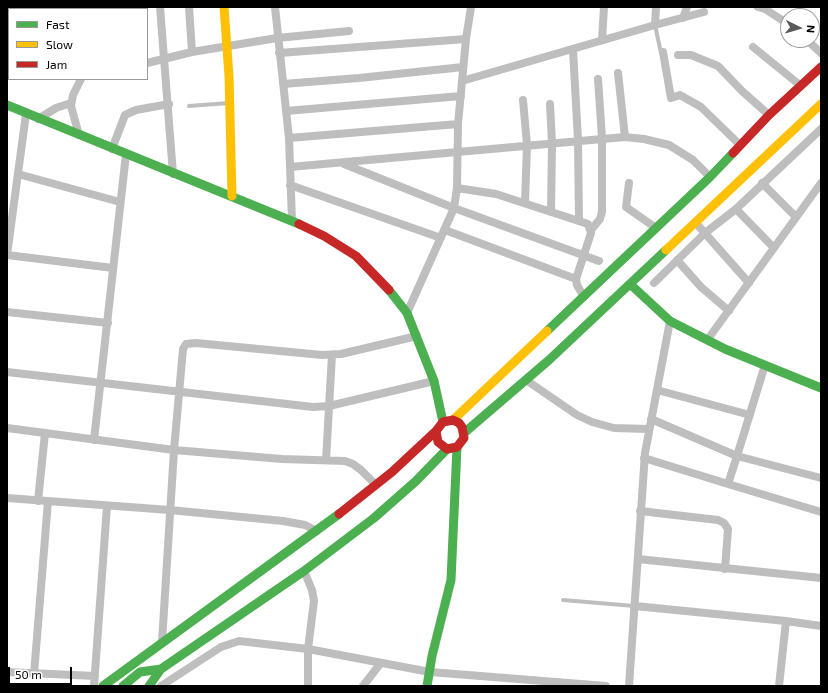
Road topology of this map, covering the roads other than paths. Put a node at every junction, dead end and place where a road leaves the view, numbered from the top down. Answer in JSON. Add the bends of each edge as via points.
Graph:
{"nodes":[{"id":1,"x":160,"y":7,"type":"edge"},
{"id":2,"x":189,"y":7,"type":"edge"},
{"id":3,"x":224,"y":7,"type":"edge"},
{"id":4,"x":275,"y":7,"type":"edge"},
{"id":5,"x":471,"y":7,"type":"edge"},
{"id":6,"x":604,"y":7,"type":"edge"},
{"id":7,"x":656,"y":7,"type":"edge"},
{"id":8,"x":687,"y":7,"type":"edge"},
{"id":9,"x":763,"y":8,"type":"edge"},
{"id":10,"x":704,"y":12,"type":"dead end"},
{"id":11,"x":683,"y":18,"type":"junction"},
{"id":12,"x":780,"y":19,"type":"edge"},
{"id":13,"x":655,"y":25,"type":"junction"},
{"id":14,"x":349,"y":31,"type":"dead end"},
{"id":15,"x":277,"y":38,"type":"junction"},
{"id":16,"x":466,"y":39,"type":"junction"},
{"id":17,"x":602,"y":40,"type":"junction"},
{"id":18,"x":226,"y":46,"type":"junction"},
{"id":19,"x":753,"y":47,"type":"dead end"},
{"id":20,"x":573,"y":50,"type":"junction"},
{"id":21,"x":192,"y":52,"type":"junction"},
{"id":22,"x":279,"y":53,"type":"junction"},
{"id":23,"x":662,"y":53,"type":"joint"},
{"id":24,"x":678,"y":55,"type":"dead end"},
{"id":25,"x":165,"y":59,"type":"junction"},
{"id":26,"x":148,"y":63,"type":"edge"},
{"id":27,"x":463,"y":67,"type":"junction"},
{"id":28,"x":821,"y":67,"type":"edge"},
{"id":29,"x":618,"y":73,"type":"dead end"},
{"id":30,"x":598,"y":79,"type":"dead end"},
{"id":31,"x":81,"y":80,"type":"edge"},
{"id":32,"x":462,"y":81,"type":"junction"},
{"id":33,"x":283,"y":84,"type":"junction"},
{"id":34,"x":800,"y":86,"type":"junction"},
{"id":35,"x":461,"y":96,"type":"junction"},
{"id":36,"x":523,"y":100,"type":"dead end"},
{"id":37,"x":72,"y":103,"type":"junction"},
{"id":38,"x":229,"y":103,"type":"junction"},
{"id":39,"x":169,"y":104,"type":"junction"},
{"id":40,"x":550,"y":104,"type":"dead end"},
{"id":41,"x":821,"y":104,"type":"edge"},
{"id":42,"x":7,"y":106,"type":"edge"},
{"id":43,"x":189,"y":106,"type":"dead end"},
{"id":44,"x":286,"y":111,"type":"junction"},
{"id":45,"x":26,"y":114,"type":"junction"},
{"id":46,"x":769,"y":115,"type":"junction"},
{"id":47,"x":38,"y":119,"type":"junction"},
{"id":48,"x":458,"y":124,"type":"junction"},
{"id":49,"x":821,"y":129,"type":"edge"},
{"id":50,"x":79,"y":135,"type":"junction"},
{"id":51,"x":625,"y":137,"type":"junction"},
{"id":52,"x":289,"y":138,"type":"junction"},
{"id":53,"x":602,"y":138,"type":"junction"},
{"id":54,"x":578,"y":140,"type":"junction"},
{"id":55,"x":552,"y":143,"type":"junction"},
{"id":56,"x":527,"y":145,"type":"junction"},
{"id":57,"x":740,"y":145,"type":"junction"},
{"id":58,"x":112,"y":149,"type":"junction"},
{"id":59,"x":456,"y":152,"type":"junction"},
{"id":60,"x":126,"y":154,"type":"junction"},
{"id":61,"x":343,"y":163,"type":"junction"},
{"id":62,"x":290,"y":167,"type":"junction"},
{"id":63,"x":18,"y":174,"type":"junction"},
{"id":64,"x":173,"y":174,"type":"junction"},
{"id":65,"x":710,"y":177,"type":"junction"},
{"id":66,"x":629,"y":183,"type":"dead end"},
{"id":67,"x":762,"y":183,"type":"junction"},
{"id":68,"x":821,"y":183,"type":"edge"},
{"id":69,"x":290,"y":185,"type":"junction"},
{"id":70,"x":457,"y":188,"type":"junction"},
{"id":71,"x":232,"y":196,"type":"junction"},
{"id":72,"x":120,"y":202,"type":"junction"},
{"id":73,"x":525,"y":203,"type":"junction"},
{"id":74,"x":454,"y":208,"type":"junction"},
{"id":75,"x":736,"y":208,"type":"junction"},
{"id":76,"x":551,"y":212,"type":"junction"},
{"id":77,"x":796,"y":217,"type":"junction"},
{"id":78,"x":292,"y":221,"type":"junction"},
{"id":79,"x":579,"y":221,"type":"junction"},
{"id":80,"x":695,"y":222,"type":"junction"},
{"id":81,"x":9,"y":227,"type":"edge"},
{"id":82,"x":656,"y":228,"type":"junction"},
{"id":83,"x":445,"y":230,"type":"junction"},
{"id":84,"x":591,"y":230,"type":"junction"},
{"id":85,"x":705,"y":233,"type":"junction"},
{"id":86,"x":441,"y":238,"type":"junction"},
{"id":87,"x":774,"y":248,"type":"junction"},
{"id":88,"x":583,"y":254,"type":"junction"},
{"id":89,"x":7,"y":255,"type":"edge"},
{"id":90,"x":599,"y":260,"type":"dead end"},
{"id":91,"x":677,"y":260,"type":"junction"},
{"id":92,"x":113,"y":268,"type":"junction"},
{"id":93,"x":576,"y":279,"type":"junction"},
{"id":94,"x":654,"y":283,"type":"dead end"},
{"id":95,"x":749,"y":283,"type":"junction"},
{"id":96,"x":630,"y":284,"type":"junction"},
{"id":97,"x":584,"y":297,"type":"junction"},
{"id":98,"x":729,"y":311,"type":"junction"},
{"id":99,"x":7,"y":312,"type":"edge"},
{"id":100,"x":407,"y":313,"type":"junction"},
{"id":101,"x":670,"y":321,"type":"junction"},
{"id":102,"x":108,"y":323,"type":"junction"},
{"id":103,"x":417,"y":336,"type":"junction"},
{"id":104,"x":708,"y":339,"type":"junction"},
{"id":105,"x":332,"y":355,"type":"junction"},
{"id":106,"x":765,"y":365,"type":"junction"},
{"id":107,"x":7,"y":372,"type":"edge"},
{"id":108,"x":526,"y":380,"type":"junction"},
{"id":109,"x":434,"y":381,"type":"junction"},
{"id":110,"x":102,"y":383,"type":"junction"},
{"id":111,"x":821,"y":388,"type":"edge"},
{"id":112,"x":657,"y":390,"type":"junction"},
{"id":113,"x":179,"y":392,"type":"junction"},
{"id":114,"x":329,"y":406,"type":"junction"},
{"id":115,"x":750,"y":415,"type":"junction"},
{"id":116,"x":652,"y":419,"type":"junction"},
{"id":117,"x":453,"y":420,"type":"junction"},
{"id":118,"x":443,"y":422,"type":"junction"},
{"id":119,"x":7,"y":428,"type":"edge"},
{"id":120,"x":649,"y":429,"type":"junction"},
{"id":121,"x":436,"y":431,"type":"junction"},
{"id":122,"x":45,"y":433,"type":"junction"},
{"id":123,"x":464,"y":433,"type":"junction"},
{"id":124,"x":94,"y":440,"type":"junction"},
{"id":125,"x":457,"y":447,"type":"junction"},
{"id":126,"x":447,"y":449,"type":"junction"},
{"id":127,"x":174,"y":450,"type":"junction"},
{"id":128,"x":737,"y":456,"type":"junction"},
{"id":129,"x":644,"y":458,"type":"junction"},
{"id":130,"x":326,"y":460,"type":"junction"},
{"id":131,"x":821,"y":478,"type":"edge"},
{"id":132,"x":728,"y":484,"type":"junction"},
{"id":133,"x":376,"y":485,"type":"junction"},
{"id":134,"x":7,"y":498,"type":"edge"},
{"id":135,"x":38,"y":501,"type":"junction"},
{"id":136,"x":48,"y":502,"type":"junction"},
{"id":137,"x":107,"y":506,"type":"junction"},
{"id":138,"x":170,"y":510,"type":"junction"},
{"id":139,"x":640,"y":511,"type":"junction"},
{"id":140,"x":821,"y":512,"type":"edge"},
{"id":141,"x":317,"y":531,"type":"junction"},
{"id":142,"x":638,"y":559,"type":"junction"},
{"id":143,"x":725,"y":569,"type":"junction"},
{"id":144,"x":304,"y":571,"type":"junction"},
{"id":145,"x":820,"y":576,"type":"edge"},
{"id":146,"x":563,"y":600,"type":"dead end"},
{"id":147,"x":635,"y":606,"type":"junction"},
{"id":148,"x":786,"y":621,"type":"junction"},
{"id":149,"x":821,"y":626,"type":"edge"},
{"id":150,"x":162,"y":642,"type":"junction"},
{"id":151,"x":308,"y":650,"type":"junction"},
{"id":152,"x":380,"y":664,"type":"junction"},
{"id":153,"x":161,"y":669,"type":"junction"},
{"id":154,"x":7,"y":672,"type":"edge"},
{"id":155,"x":430,"y":672,"type":"junction"},
{"id":156,"x":34,"y":674,"type":"junction"},
{"id":157,"x":95,"y":676,"type":"junction"},
{"id":158,"x":94,"y":686,"type":"edge"},
{"id":159,"x":103,"y":686,"type":"edge"},
{"id":160,"x":123,"y":686,"type":"edge"},
{"id":161,"x":148,"y":686,"type":"edge"},
{"id":162,"x":161,"y":686,"type":"edge"},
{"id":163,"x":308,"y":686,"type":"edge"},
{"id":164,"x":363,"y":686,"type":"edge"},
{"id":165,"x":427,"y":686,"type":"edge"},
{"id":166,"x":606,"y":686,"type":"edge"},
{"id":167,"x":629,"y":686,"type":"edge"},
{"id":168,"x":779,"y":686,"type":"edge"}],
"edges":[{"from":1,"to":25,"type":"street"},
{"from":2,"to":21,"type":"street"},
{"from":3,"to":18,"type":"main road"},
{"from":4,"to":15,"type":"street"},
{"from":5,"to":16,"type":"street"},
{"from":6,"to":17,"type":"street"},
{"from":7,"to":13,"type":"street"},
{"from":8,"to":11,"type":"street"},
{"from":9,"to":12,"type":"street"},
{"from":10,"to":11,"type":"street"},
{"from":11,"to":13,"type":"street"},
{"from":13,"to":17,"type":"street"},
{"from":13,"to":23,"type":"lane"},
{"from":14,"to":15,"type":"street"},
{"from":15,"to":18,"type":"street"},
{"from":15,"to":22,"type":"street"},
{"from":16,"to":22,"type":"street"},
{"from":16,"to":27,"type":"street"},
{"from":17,"to":20,"type":"street"},
{"from":18,"to":21,"type":"street"},
{"from":18,"to":38,"type":"main road"},
{"from":19,"to":34,"type":"street"},
{"from":20,"to":32,"type":"street"},
{"from":20,"to":54,"type":"street"},
{"from":21,"to":25,"type":"street"},
{"from":22,"to":33,"type":"street"},
{"from":23,"to":57,"type":"street","via":[[671,98],[680,95],[701,107]]},
{"from":24,"to":46,"type":"street","via":[[691,55],[718,66]]},
{"from":25,"to":26,"type":"street"},
{"from":25,"to":39,"type":"street"},
{"from":27,"to":32,"type":"street"},
{"from":27,"to":33,"type":"street"},
{"from":28,"to":34,"type":"main road"},
{"from":29,"to":51,"type":"street"},
{"from":30,"to":53,"type":"street"},
{"from":31,"to":37,"type":"street"},
{"from":32,"to":35,"type":"street"},
{"from":33,"to":44,"type":"street"},
{"from":34,"to":46,"type":"main road"},
{"from":35,"to":44,"type":"street"},
{"from":35,"to":48,"type":"street"},
{"from":36,"to":56,"type":"street"},
{"from":37,"to":47,"type":"street","via":[[56,108]]},
{"from":37,"to":50,"type":"street"},
{"from":38,"to":43,"type":"lane"},
{"from":38,"to":71,"type":"main road"},
{"from":39,"to":58,"type":"street","via":[[136,110],[125,115]]},
{"from":39,"to":64,"type":"street"},
{"from":40,"to":55,"type":"street"},
{"from":41,"to":80,"type":"main road"},
{"from":42,"to":45,"type":"main road"},
{"from":44,"to":52,"type":"street"},
{"from":45,"to":47,"type":"main road"},
{"from":45,"to":63,"type":"street"},
{"from":46,"to":57,"type":"main road"},
{"from":47,"to":50,"type":"main road"},
{"from":48,"to":52,"type":"street"},
{"from":48,"to":59,"type":"street"},
{"from":49,"to":67,"type":"street"},
{"from":50,"to":58,"type":"main road"},
{"from":51,"to":53,"type":"street"},
{"from":51,"to":65,"type":"street","via":[[669,145],[693,160]]},
{"from":52,"to":62,"type":"street"},
{"from":53,"to":54,"type":"street"},
{"from":53,"to":84,"type":"street","via":[[602,212]]},
{"from":54,"to":55,"type":"street"},
{"from":54,"to":79,"type":"street"},
{"from":55,"to":56,"type":"street"},
{"from":55,"to":76,"type":"street"},
{"from":56,"to":59,"type":"street"},
{"from":56,"to":73,"type":"street"},
{"from":57,"to":65,"type":"main road"},
{"from":58,"to":60,"type":"main road"},
{"from":59,"to":61,"type":"street"},
{"from":59,"to":70,"type":"street"},
{"from":60,"to":64,"type":"main road"},
{"from":60,"to":72,"type":"street"},
{"from":61,"to":62,"type":"street"},
{"from":61,"to":74,"type":"street"},
{"from":62,"to":69,"type":"street"},
{"from":63,"to":72,"type":"street"},
{"from":63,"to":81,"type":"street"},
{"from":64,"to":71,"type":"main road"},
{"from":65,"to":82,"type":"main road"},
{"from":66,"to":82,"type":"street","via":[[626,207]]},
{"from":67,"to":75,"type":"street"},
{"from":67,"to":77,"type":"street"},
{"from":68,"to":77,"type":"street"},
{"from":69,"to":78,"type":"street"},
{"from":69,"to":86,"type":"street"},
{"from":70,"to":73,"type":"street","via":[[485,191]]},
{"from":70,"to":74,"type":"street"},
{"from":71,"to":78,"type":"main road"},
{"from":72,"to":92,"type":"street"},
{"from":73,"to":76,"type":"street"},
{"from":74,"to":83,"type":"street"},
{"from":74,"to":88,"type":"street"},
{"from":75,"to":85,"type":"street"},
{"from":75,"to":87,"type":"street"},
{"from":76,"to":79,"type":"street"},
{"from":77,"to":87,"type":"street"},
{"from":78,"to":100,"type":"main road","via":[[324,236],[356,256]]},
{"from":79,"to":84,"type":"street","via":[[588,224]]},
{"from":80,"to":85,"type":"street"},
{"from":80,"to":96,"type":"main road"},
{"from":81,"to":89,"type":"street"},
{"from":82,"to":97,"type":"main road"},
{"from":83,"to":86,"type":"street"},
{"from":83,"to":93,"type":"street"},
{"from":84,"to":88,"type":"street"},
{"from":85,"to":91,"type":"street"},
{"from":85,"to":95,"type":"street"},
{"from":86,"to":100,"type":"street"},
{"from":87,"to":95,"type":"street"},
{"from":88,"to":90,"type":"street"},
{"from":88,"to":93,"type":"street"},
{"from":89,"to":92,"type":"street"},
{"from":91,"to":94,"type":"street"},
{"from":91,"to":98,"type":"street","via":[[701,287]]},
{"from":92,"to":102,"type":"street"},
{"from":93,"to":97,"type":"street"},
{"from":95,"to":98,"type":"street"},
{"from":96,"to":101,"type":"main road"},
{"from":96,"to":108,"type":"main road"},
{"from":97,"to":117,"type":"main road"},
{"from":98,"to":104,"type":"street"},
{"from":99,"to":102,"type":"street"},
{"from":100,"to":103,"type":"main road"},
{"from":101,"to":104,"type":"main road"},
{"from":101,"to":112,"type":"street"},
{"from":102,"to":110,"type":"street"},
{"from":103,"to":105,"type":"street"},
{"from":103,"to":109,"type":"main road"},
{"from":104,"to":106,"type":"main road"},
{"from":105,"to":113,"type":"street","via":[[186,344],[183,349]]},
{"from":105,"to":114,"type":"street"},
{"from":106,"to":111,"type":"main road"},
{"from":106,"to":115,"type":"street"},
{"from":107,"to":110,"type":"street"},
{"from":108,"to":120,"type":"street","via":[[577,415],[592,422],[614,428]]},
{"from":108,"to":123,"type":"main road"},
{"from":109,"to":114,"type":"street"},
{"from":109,"to":118,"type":"main road"},
{"from":110,"to":113,"type":"street"},
{"from":110,"to":124,"type":"street"},
{"from":112,"to":115,"type":"street"},
{"from":112,"to":116,"type":"street"},
{"from":113,"to":114,"type":"street","via":[[314,407]]},
{"from":113,"to":127,"type":"street"},
{"from":114,"to":130,"type":"street"},
{"from":115,"to":128,"type":"street"},
{"from":116,"to":120,"type":"street"},
{"from":116,"to":128,"type":"street"},
{"from":117,"to":118,"type":"main road"},
{"from":117,"to":123,"type":"main road","via":[[462,427]]},
{"from":118,"to":121,"type":"main road"},
{"from":119,"to":122,"type":"street"},
{"from":120,"to":129,"type":"street"},
{"from":121,"to":126,"type":"main road","via":[[438,442]]},
{"from":121,"to":133,"type":"main road"},
{"from":122,"to":124,"type":"street"},
{"from":122,"to":135,"type":"street"},
{"from":123,"to":125,"type":"main road"},
{"from":124,"to":127,"type":"street"},
{"from":125,"to":126,"type":"main road"},
{"from":125,"to":155,"type":"main road","via":[[451,580]]},
{"from":126,"to":144,"type":"main road","via":[[396,499]]},
{"from":127,"to":130,"type":"street"},
{"from":127,"to":138,"type":"street"},
{"from":128,"to":131,"type":"street"},
{"from":128,"to":132,"type":"street"},
{"from":129,"to":132,"type":"street"},
{"from":129,"to":139,"type":"street"},
{"from":130,"to":133,"type":"street","via":[[353,464]]},
{"from":132,"to":140,"type":"street"},
{"from":133,"to":141,"type":"main road"},
{"from":134,"to":135,"type":"street"},
{"from":135,"to":136,"type":"street"},
{"from":136,"to":137,"type":"street"},
{"from":136,"to":156,"type":"street"},
{"from":137,"to":138,"type":"street"},
{"from":137,"to":157,"type":"street"},
{"from":138,"to":141,"type":"street","via":[[293,522]]},
{"from":138,"to":150,"type":"street"},
{"from":139,"to":142,"type":"street"},
{"from":139,"to":143,"type":"street","via":[[718,520],[724,523],[728,529]]},
{"from":141,"to":150,"type":"main road"},
{"from":142,"to":143,"type":"street"},
{"from":142,"to":147,"type":"street"},
{"from":143,"to":145,"type":"street"},
{"from":144,"to":151,"type":"street","via":[[314,601]]},
{"from":144,"to":153,"type":"main road"},
{"from":146,"to":147,"type":"lane"},
{"from":147,"to":148,"type":"street"},
{"from":147,"to":167,"type":"street"},
{"from":148,"to":149,"type":"street"},
{"from":148,"to":168,"type":"street"},
{"from":150,"to":159,"type":"main road"},
{"from":151,"to":152,"type":"street"},
{"from":151,"to":162,"type":"street","via":[[229,643]]},
{"from":151,"to":163,"type":"street"},
{"from":152,"to":155,"type":"street"},
{"from":152,"to":164,"type":"street"},
{"from":153,"to":160,"type":"main road","via":[[140,672]]},
{"from":153,"to":161,"type":"main road"},
{"from":153,"to":162,"type":"street"},
{"from":154,"to":156,"type":"street"},
{"from":155,"to":165,"type":"main road"},
{"from":155,"to":166,"type":"street"},
{"from":156,"to":157,"type":"street"},
{"from":157,"to":158,"type":"street"}]}
